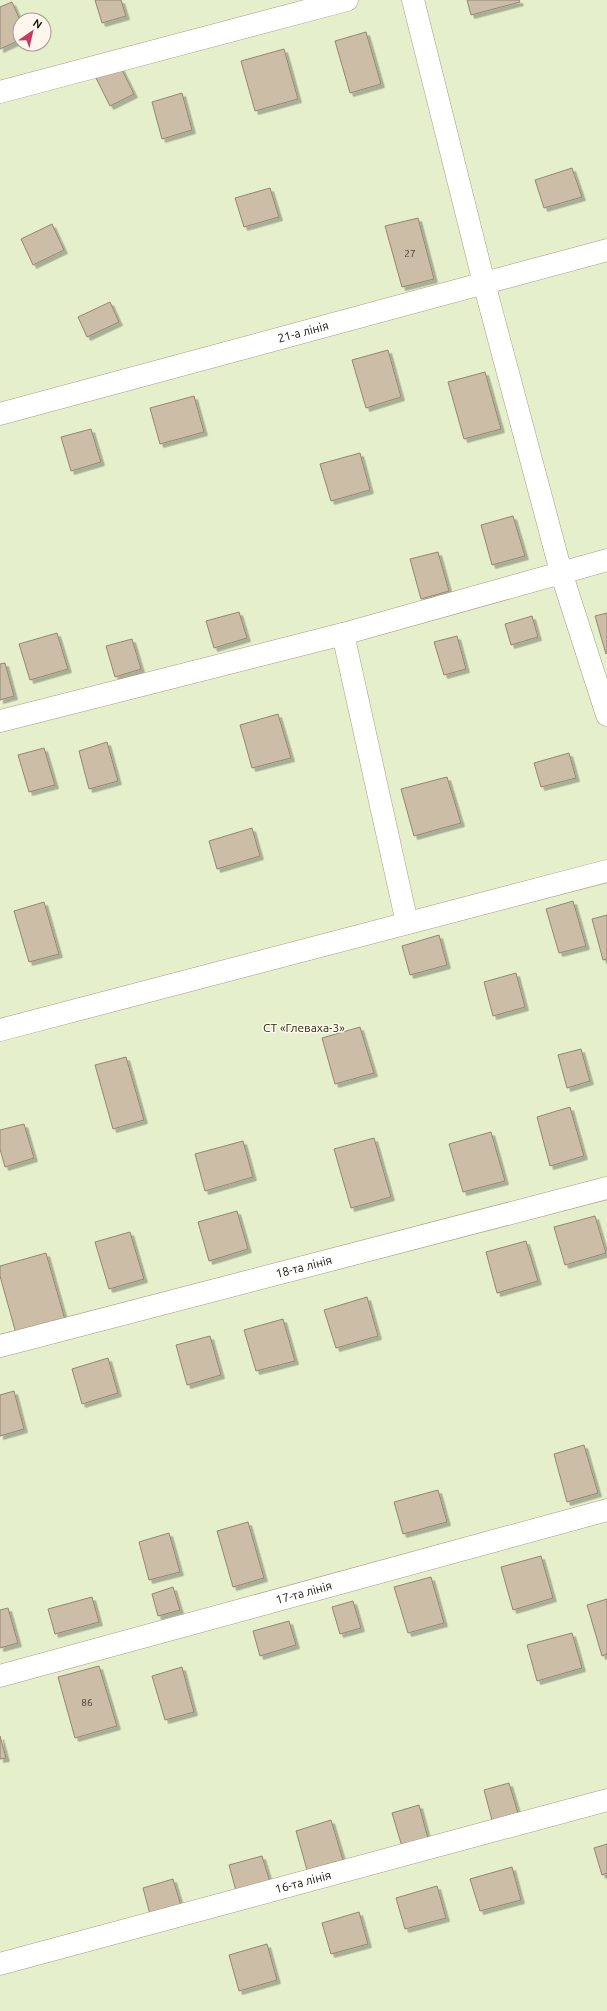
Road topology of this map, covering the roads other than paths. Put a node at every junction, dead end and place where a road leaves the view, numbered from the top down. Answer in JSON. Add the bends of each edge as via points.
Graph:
{"nodes":[{"id":1,"x":347,"y":0,"type":"edge"},
{"id":2,"x":413,"y":0,"type":"edge"},
{"id":3,"x":0,"y":92,"type":"edge"},
{"id":4,"x":607,"y":250,"type":"edge"},
{"id":5,"x":484,"y":283,"type":"junction"},
{"id":6,"x":0,"y":414,"type":"edge"},
{"id":7,"x":607,"y":560,"type":"edge"},
{"id":8,"x":561,"y":572,"type":"junction"},
{"id":9,"x":344,"y":634,"type":"junction"},
{"id":10,"x":607,"y":715,"type":"edge"},
{"id":11,"x":0,"y":721,"type":"edge"},
{"id":12,"x":607,"y":871,"type":"edge"},
{"id":13,"x":407,"y":923,"type":"junction"},
{"id":14,"x":0,"y":1030,"type":"edge"},
{"id":15,"x":607,"y":1188,"type":"edge"},
{"id":16,"x":0,"y":1346,"type":"edge"},
{"id":17,"x":607,"y":1510,"type":"edge"},
{"id":18,"x":0,"y":1676,"type":"edge"},
{"id":19,"x":607,"y":1800,"type":"edge"},
{"id":20,"x":0,"y":1964,"type":"edge"}],
"edges":[{"from":1,"to":3,"type":"lane"},
{"from":2,"to":5,"type":"lane"},
{"from":4,"to":5,"type":"lane","name":"21-а лінія"},
{"from":5,"to":6,"type":"lane","name":"21-а лінія"},
{"from":5,"to":8,"type":"lane"},
{"from":7,"to":8,"type":"lane"},
{"from":8,"to":9,"type":"lane"},
{"from":8,"to":10,"type":"lane"},
{"from":9,"to":11,"type":"lane"},
{"from":9,"to":13,"type":"lane"},
{"from":12,"to":13,"type":"lane"},
{"from":13,"to":14,"type":"lane"},
{"from":15,"to":16,"type":"lane","name":"18-та лінія"},
{"from":17,"to":18,"type":"lane","name":"17-та лінія"},
{"from":19,"to":20,"type":"lane","name":"16-та лінія"}]}
